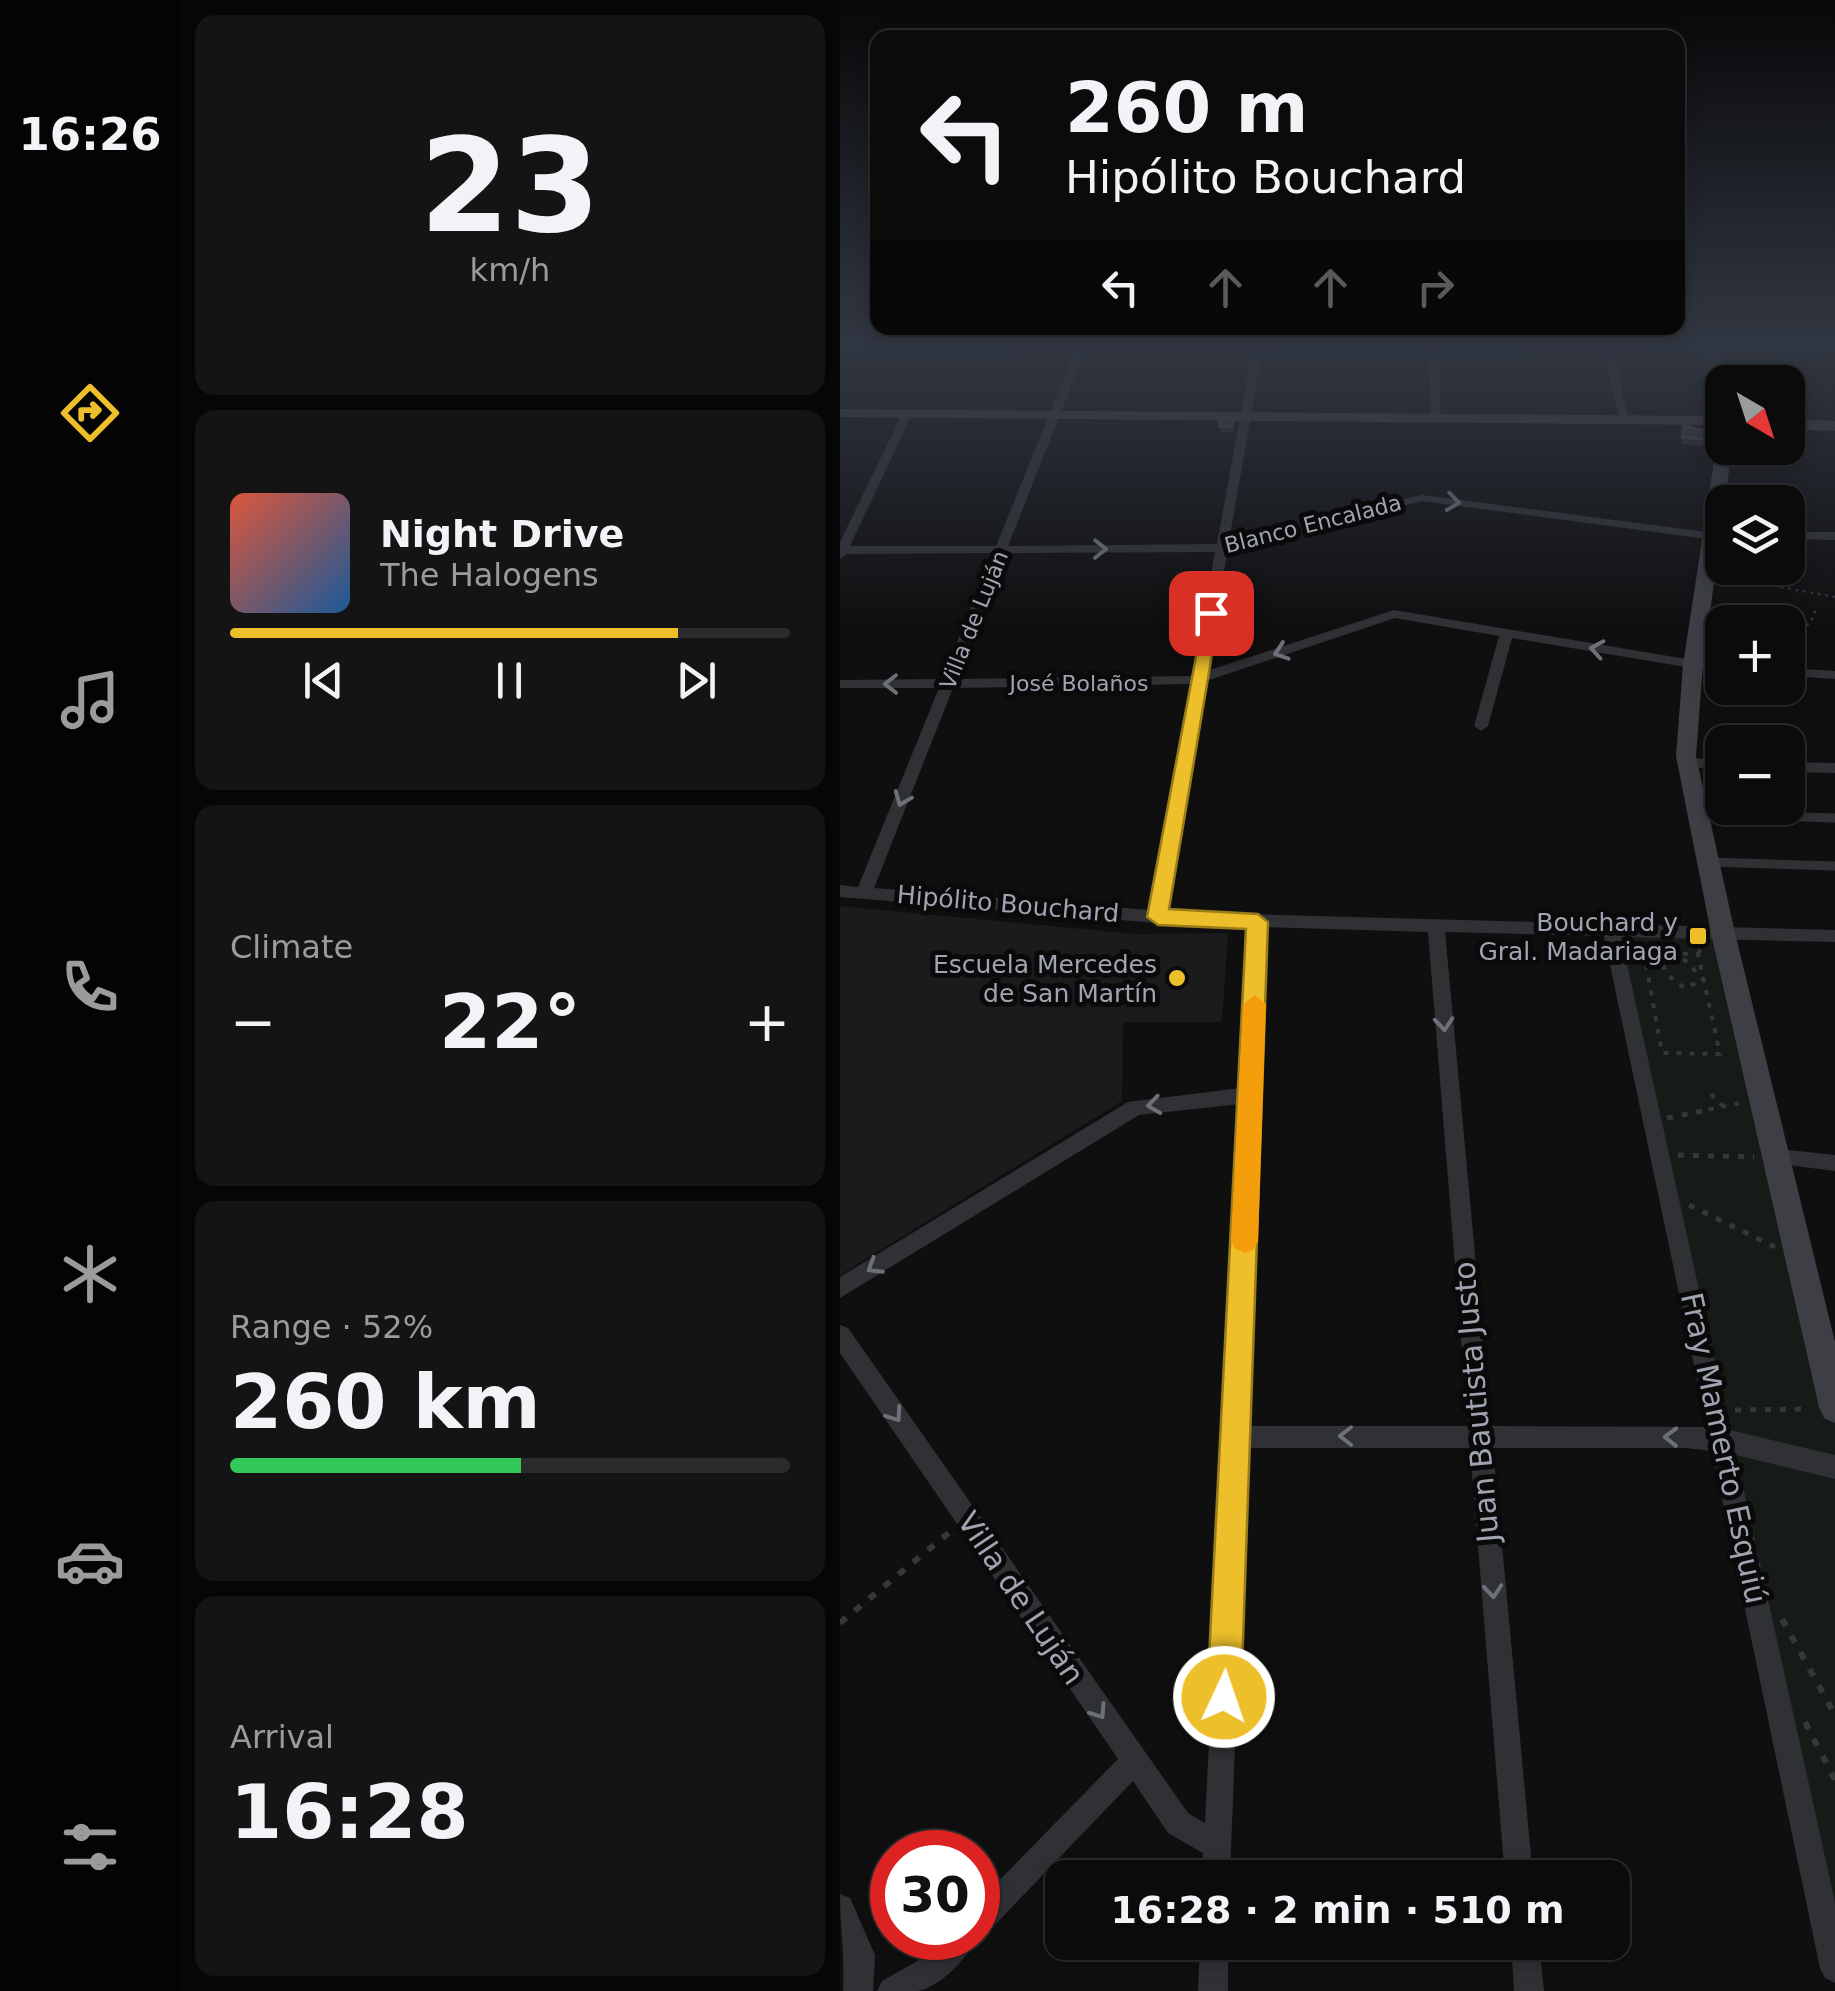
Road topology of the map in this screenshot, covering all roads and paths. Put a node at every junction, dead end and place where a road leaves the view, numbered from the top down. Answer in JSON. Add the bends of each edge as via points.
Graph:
{"nodes":[{"id":1,"x":894,"y":439,"type":"edge"},
{"id":2,"x":1045,"y":439,"type":"edge"},
{"id":3,"x":1242,"y":439,"type":"edge"},
{"id":4,"x":1705,"y":535,"type":"edge"},
{"id":5,"x":1805,"y":536,"type":"edge"},
{"id":6,"x":1835,"y":536,"type":"edge"},
{"id":7,"x":1224,"y":547,"type":"junction"},
{"id":8,"x":1002,"y":549,"type":"junction"},
{"id":9,"x":841,"y":551,"type":"edge"},
{"id":10,"x":1705,"y":585,"type":"edge"},
{"id":11,"x":1768,"y":585,"type":"edge"},
{"id":12,"x":1835,"y":597,"type":"edge"},
{"id":13,"x":1816,"y":608,"type":"dead end"},
{"id":14,"x":1805,"y":626,"type":"edge"},
{"id":15,"x":1506,"y":634,"type":"junction"},
{"id":16,"x":1693,"y":665,"type":"junction"},
{"id":17,"x":1705,"y":666,"type":"edge"},
{"id":18,"x":1805,"y":673,"type":"edge"},
{"id":19,"x":1835,"y":675,"type":"edge"},
{"id":20,"x":1198,"y":680,"type":"junction"},
{"id":21,"x":840,"y":684,"type":"edge"},
{"id":22,"x":949,"y":684,"type":"junction"},
{"id":23,"x":1481,"y":726,"type":"dead end"},
{"id":24,"x":1687,"y":764,"type":"junction"},
{"id":25,"x":1705,"y":764,"type":"edge"},
{"id":26,"x":1805,"y":767,"type":"edge"},
{"id":27,"x":1835,"y":768,"type":"edge"},
{"id":28,"x":1698,"y":814,"type":"junction"},
{"id":29,"x":1835,"y":818,"type":"edge"},
{"id":30,"x":1709,"y":862,"type":"junction"},
{"id":31,"x":1835,"y":866,"type":"edge"},
{"id":32,"x":840,"y":891,"type":"edge"},
{"id":33,"x":864,"y":892,"type":"junction"},
{"id":34,"x":1158,"y":917,"type":"junction"},
{"id":35,"x":1258,"y":922,"type":"junction"},
{"id":36,"x":1436,"y":926,"type":"junction"},
{"id":37,"x":1611,"y":929,"type":"junction"},
{"id":38,"x":1717,"y":933,"type":"junction"},
{"id":39,"x":1835,"y":936,"type":"edge"},
{"id":40,"x":1656,"y":954,"type":"junction"},
{"id":41,"x":1679,"y":954,"type":"junction"},
{"id":42,"x":1698,"y":954,"type":"junction"},
{"id":43,"x":1704,"y":980,"type":"junction"},
{"id":44,"x":1251,"y":1094,"type":"junction"},
{"id":45,"x":1711,"y":1094,"type":"dead end"},
{"id":46,"x":1765,"y":1098,"type":"junction"},
{"id":47,"x":1723,"y":1106,"type":"junction"},
{"id":48,"x":1653,"y":1122,"type":"junction"},
{"id":49,"x":1660,"y":1155,"type":"junction"},
{"id":50,"x":1778,"y":1158,"type":"junction"},
{"id":51,"x":1835,"y":1162,"type":"edge"},
{"id":52,"x":1669,"y":1196,"type":"junction"},
{"id":53,"x":1802,"y":1260,"type":"junction"},
{"id":54,"x":840,"y":1288,"type":"edge"},
{"id":55,"x":840,"y":1334,"type":"edge"},
{"id":56,"x":1825,"y":1408,"type":"edge"},
{"id":57,"x":1717,"y":1410,"type":"junction"},
{"id":58,"x":1478,"y":1436,"type":"junction"},
{"id":59,"x":1236,"y":1437,"type":"junction"},
{"id":60,"x":1723,"y":1440,"type":"junction"},
{"id":61,"x":1835,"y":1467,"type":"edge"},
{"id":62,"x":966,"y":1518,"type":"junction"},
{"id":63,"x":1774,"y":1604,"type":"dead end"},
{"id":64,"x":840,"y":1623,"type":"edge"},
{"id":65,"x":1835,"y":1715,"type":"edge"},
{"id":66,"x":1134,"y":1762,"type":"junction"},
{"id":67,"x":1216,"y":1846,"type":"junction"},
{"id":68,"x":1216,"y":1860,"type":"edge"},
{"id":69,"x":1517,"y":1860,"type":"edge"},
{"id":70,"x":1000,"y":1899,"type":"edge"},
{"id":71,"x":840,"y":1908,"type":"edge"},
{"id":72,"x":940,"y":1960,"type":"edge"},
{"id":73,"x":1214,"y":1960,"type":"edge"},
{"id":74,"x":1526,"y":1960,"type":"edge"},
{"id":75,"x":1835,"y":1968,"type":"edge"},
{"id":76,"x":858,"y":1991,"type":"edge"},
{"id":77,"x":892,"y":1991,"type":"edge"},
{"id":78,"x":1213,"y":1991,"type":"edge"},
{"id":79,"x":1529,"y":1991,"type":"edge"}],
"edges":[{"from":1,"to":9,"type":"street"},
{"from":2,"to":8,"type":"street","name":"Villa de Luján"},
{"from":3,"to":7,"type":"street"},
{"from":7,"to":4,"type":"street","name":"Blanco Encalada","one_way":true,"via":[[1422,498]]},
{"from":5,"to":6,"type":"street"},
{"from":8,"to":7,"type":"street","name":"Blanco Encalada","one_way":true},
{"from":7,"to":20,"type":"street"},
{"from":8,"to":9,"type":"street","name":"Blanco Encalada"},
{"from":8,"to":22,"type":"street","name":"Villa de Luján"},
{"from":10,"to":16,"type":"main road"},
{"from":11,"to":12,"type":"path"},
{"from":13,"to":14,"type":"path"},
{"from":16,"to":15,"type":"street","name":"José Bolaños","one_way":true},
{"from":15,"to":20,"type":"street","name":"José Bolaños","one_way":true,"via":[[1394,614]]},
{"from":15,"to":23,"type":"street"},
{"from":16,"to":17,"type":"street","name":"José Bolaños"},
{"from":16,"to":24,"type":"main road"},
{"from":18,"to":19,"type":"street"},
{"from":20,"to":22,"type":"street","name":"José Bolaños"},
{"from":20,"to":34,"type":"street"},
{"from":22,"to":21,"type":"street","name":"José Bolaños","one_way":true},
{"from":22,"to":33,"type":"street","name":"Villa de Luján","one_way":true},
{"from":24,"to":25,"type":"street"},
{"from":24,"to":28,"type":"main road"},
{"from":26,"to":27,"type":"street"},
{"from":28,"to":29,"type":"lane"},
{"from":28,"to":30,"type":"main road"},
{"from":30,"to":31,"type":"lane"},
{"from":30,"to":38,"type":"main road"},
{"from":32,"to":33,"type":"street","name":"Hipólito Bouchard"},
{"from":33,"to":34,"type":"street","name":"Hipólito Bouchard"},
{"from":34,"to":35,"type":"street","name":"Hipólito Bouchard"},
{"from":35,"to":36,"type":"street","name":"Hipólito Bouchard"},
{"from":35,"to":44,"type":"street"},
{"from":36,"to":37,"type":"street","name":"Hipólito Bouchard"},
{"from":36,"to":58,"type":"street","name":"Juan Bautista Justo","one_way":true},
{"from":37,"to":38,"type":"street","name":"Hipólito Bouchard"},
{"from":37,"to":48,"type":"street","name":"Fray Mamerto Esquiú"},
{"from":38,"to":39,"type":"street","name":"Hipólito Bouchard"},
{"from":38,"to":42,"type":"path"},
{"from":38,"to":46,"type":"main road"},
{"from":40,"to":41,"type":"path"},
{"from":40,"to":43,"type":"path","via":[[1684,988]]},
{"from":40,"to":43,"type":"path","via":[[1644,954],[1662,1054],[1720,1054]]},
{"from":41,"to":42,"type":"path"},
{"from":41,"to":43,"type":"path"},
{"from":42,"to":43,"type":"path"},
{"from":44,"to":54,"type":"street","one_way":true,"via":[[1135,1108]]},
{"from":44,"to":59,"type":"street"},
{"from":45,"to":47,"type":"path"},
{"from":46,"to":47,"type":"path"},
{"from":46,"to":50,"type":"main road"},
{"from":47,"to":48,"type":"path"},
{"from":48,"to":49,"type":"street","name":"Fray Mamerto Esquiú"},
{"from":49,"to":50,"type":"path"},
{"from":49,"to":52,"type":"street","name":"Fray Mamerto Esquiú"},
{"from":50,"to":51,"type":"street"},
{"from":50,"to":53,"type":"main road"},
{"from":52,"to":53,"type":"path"},
{"from":52,"to":57,"type":"street","name":"Fray Mamerto Esquiú"},
{"from":53,"to":56,"type":"main road"},
{"from":55,"to":62,"type":"street","name":"Villa de Luján","one_way":true},
{"from":56,"to":57,"type":"path"},
{"from":57,"to":60,"type":"street","name":"Fray Mamerto Esquiú"},
{"from":58,"to":59,"type":"street","one_way":true},
{"from":60,"to":58,"type":"street","one_way":true},
{"from":58,"to":69,"type":"street","name":"Juan Bautista Justo","one_way":true},
{"from":59,"to":67,"type":"street"},
{"from":60,"to":61,"type":"street"},
{"from":60,"to":75,"type":"street","name":"Fray Mamerto Esquiú"},
{"from":62,"to":64,"type":"path"},
{"from":62,"to":66,"type":"street","name":"Villa de Luján","one_way":true},
{"from":63,"to":65,"type":"path"},
{"from":66,"to":67,"type":"street","name":"Villa de Luján","via":[[1178,1822]]},
{"from":66,"to":70,"type":"street"},
{"from":67,"to":68,"type":"street"},
{"from":71,"to":76,"type":"street","via":[[860,1955]]},
{"from":72,"to":77,"type":"street"},
{"from":73,"to":78,"type":"street"},
{"from":74,"to":79,"type":"street"}]}
